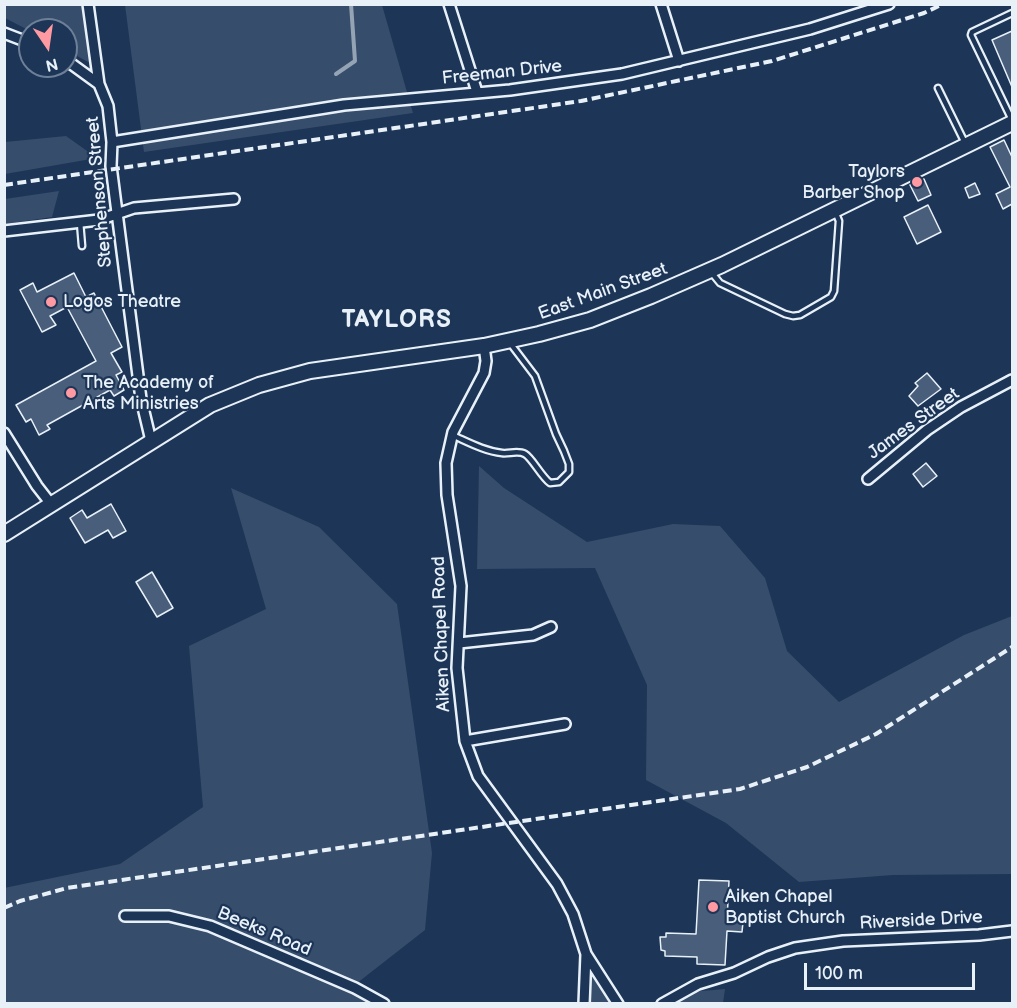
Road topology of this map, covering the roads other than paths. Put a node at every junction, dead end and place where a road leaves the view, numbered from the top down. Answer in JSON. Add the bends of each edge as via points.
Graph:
{"nodes":[{"id":1,"x":88,"y":4,"type":"edge"},
{"id":2,"x":449,"y":4,"type":"edge"},
{"id":3,"x":662,"y":4,"type":"edge"},
{"id":4,"x":889,"y":4,"type":"edge"},
{"id":5,"x":1012,"y":13,"type":"edge"},
{"id":6,"x":680,"y":61,"type":"junction"},
{"id":7,"x":78,"y":69,"type":"edge"},
{"id":8,"x":99,"y":84,"type":"junction"},
{"id":9,"x":938,"y":88,"type":"dead end"},
{"id":10,"x":477,"y":92,"type":"junction"},
{"id":11,"x":1011,"y":126,"type":"edge"},
{"id":12,"x":112,"y":142,"type":"junction"},
{"id":13,"x":967,"y":145,"type":"junction"},
{"id":14,"x":234,"y":199,"type":"dead end"},
{"id":15,"x":835,"y":211,"type":"junction"},
{"id":16,"x":116,"y":214,"type":"junction"},
{"id":17,"x":80,"y":222,"type":"junction"},
{"id":18,"x":4,"y":231,"type":"edge"},
{"id":19,"x":82,"y":246,"type":"dead end"},
{"id":20,"x":710,"y":270,"type":"junction"},
{"id":21,"x":508,"y":341,"type":"junction"},
{"id":22,"x":484,"y":346,"type":"junction"},
{"id":23,"x":1012,"y":380,"type":"edge"},
{"id":24,"x":4,"y":433,"type":"edge"},
{"id":25,"x":452,"y":435,"type":"junction"},
{"id":26,"x":151,"y":441,"type":"junction"},
{"id":27,"x":868,"y":479,"type":"dead end"},
{"id":28,"x":51,"y":504,"type":"junction"},
{"id":29,"x":4,"y":534,"type":"edge"},
{"id":30,"x":551,"y":627,"type":"dead end"},
{"id":31,"x":459,"y":643,"type":"junction"},
{"id":32,"x":565,"y":724,"type":"dead end"},
{"id":33,"x":465,"y":741,"type":"junction"},
{"id":34,"x":125,"y":916,"type":"dead end"},
{"id":35,"x":1012,"y":931,"type":"edge"},
{"id":36,"x":586,"y":954,"type":"junction"},
{"id":37,"x":384,"y":1004,"type":"edge"},
{"id":38,"x":584,"y":1004,"type":"edge"},
{"id":39,"x":618,"y":1004,"type":"edge"},
{"id":40,"x":662,"y":1004,"type":"edge"}],
"edges":[{"from":1,"to":8,"type":"street","name":"Stephenson Street"},
{"from":2,"to":10,"type":"street"},
{"from":3,"to":6,"type":"street"},
{"from":4,"to":6,"type":"street","name":"Freeman Drive","via":[[810,29]]},
{"from":5,"to":11,"type":"lane","via":[[971,35]]},
{"from":6,"to":10,"type":"street","name":"Freeman Drive","via":[[588,80]]},
{"from":7,"to":8,"type":"street"},
{"from":8,"to":12,"type":"street","name":"Stephenson Street","via":[[108,106]]},
{"from":9,"to":13,"type":"lane"},
{"from":10,"to":12,"type":"street","name":"Freeman Drive","via":[[344,105]]},
{"from":11,"to":13,"type":"street","name":"East Main Street"},
{"from":12,"to":16,"type":"street","name":"Stephenson Street"},
{"from":13,"to":15,"type":"street","name":"East Main Street"},
{"from":14,"to":16,"type":"street","via":[[134,208]]},
{"from":15,"to":20,"type":"street","name":"East Main Street"},
{"from":15,"to":20,"type":"lane","via":[[839,221],[834,291],[831,297],[800,315],[785,314],[720,283]]},
{"from":16,"to":17,"type":"street"},
{"from":16,"to":26,"type":"street","name":"Stephenson Street","via":[[141,399]]},
{"from":17,"to":18,"type":"street"},
{"from":17,"to":19,"type":"lane"},
{"from":20,"to":21,"type":"street","name":"East Main Street","via":[[590,320]]},
{"from":21,"to":22,"type":"street","name":"East Main Street"},
{"from":21,"to":25,"type":"lane","via":[[535,376],[569,472],[558,482],[550,483],[526,454],[482,449]]},
{"from":22,"to":25,"type":"street","name":"Aiken Chapel Road","via":[[484,373]]},
{"from":22,"to":26,"type":"street","name":"East Main Street","via":[[310,371],[259,385],[210,405]]},
{"from":23,"to":27,"type":"street","name":"James Street","via":[[944,418]]},
{"from":24,"to":28,"type":"street"},
{"from":25,"to":31,"type":"street","name":"Aiken Chapel Road","via":[[446,477],[461,586]]},
{"from":26,"to":28,"type":"street","name":"East Main Street"},
{"from":28,"to":29,"type":"street","name":"East Main Street"},
{"from":30,"to":31,"type":"street","via":[[533,635]]},
{"from":31,"to":33,"type":"street","name":"Aiken Chapel Road","via":[[457,668]]},
{"from":32,"to":33,"type":"street"},
{"from":33,"to":36,"type":"street","name":"Aiken Chapel Road","via":[[478,776],[564,897]]},
{"from":34,"to":37,"type":"street","name":"Beeks Road","via":[[169,916],[210,926],[356,988]]},
{"from":35,"to":40,"type":"street","name":"Riverside Drive","via":[[843,941],[795,948],[698,984]]},
{"from":36,"to":38,"type":"street","name":"Aiken Chapel Road"},
{"from":36,"to":39,"type":"street"}]}
